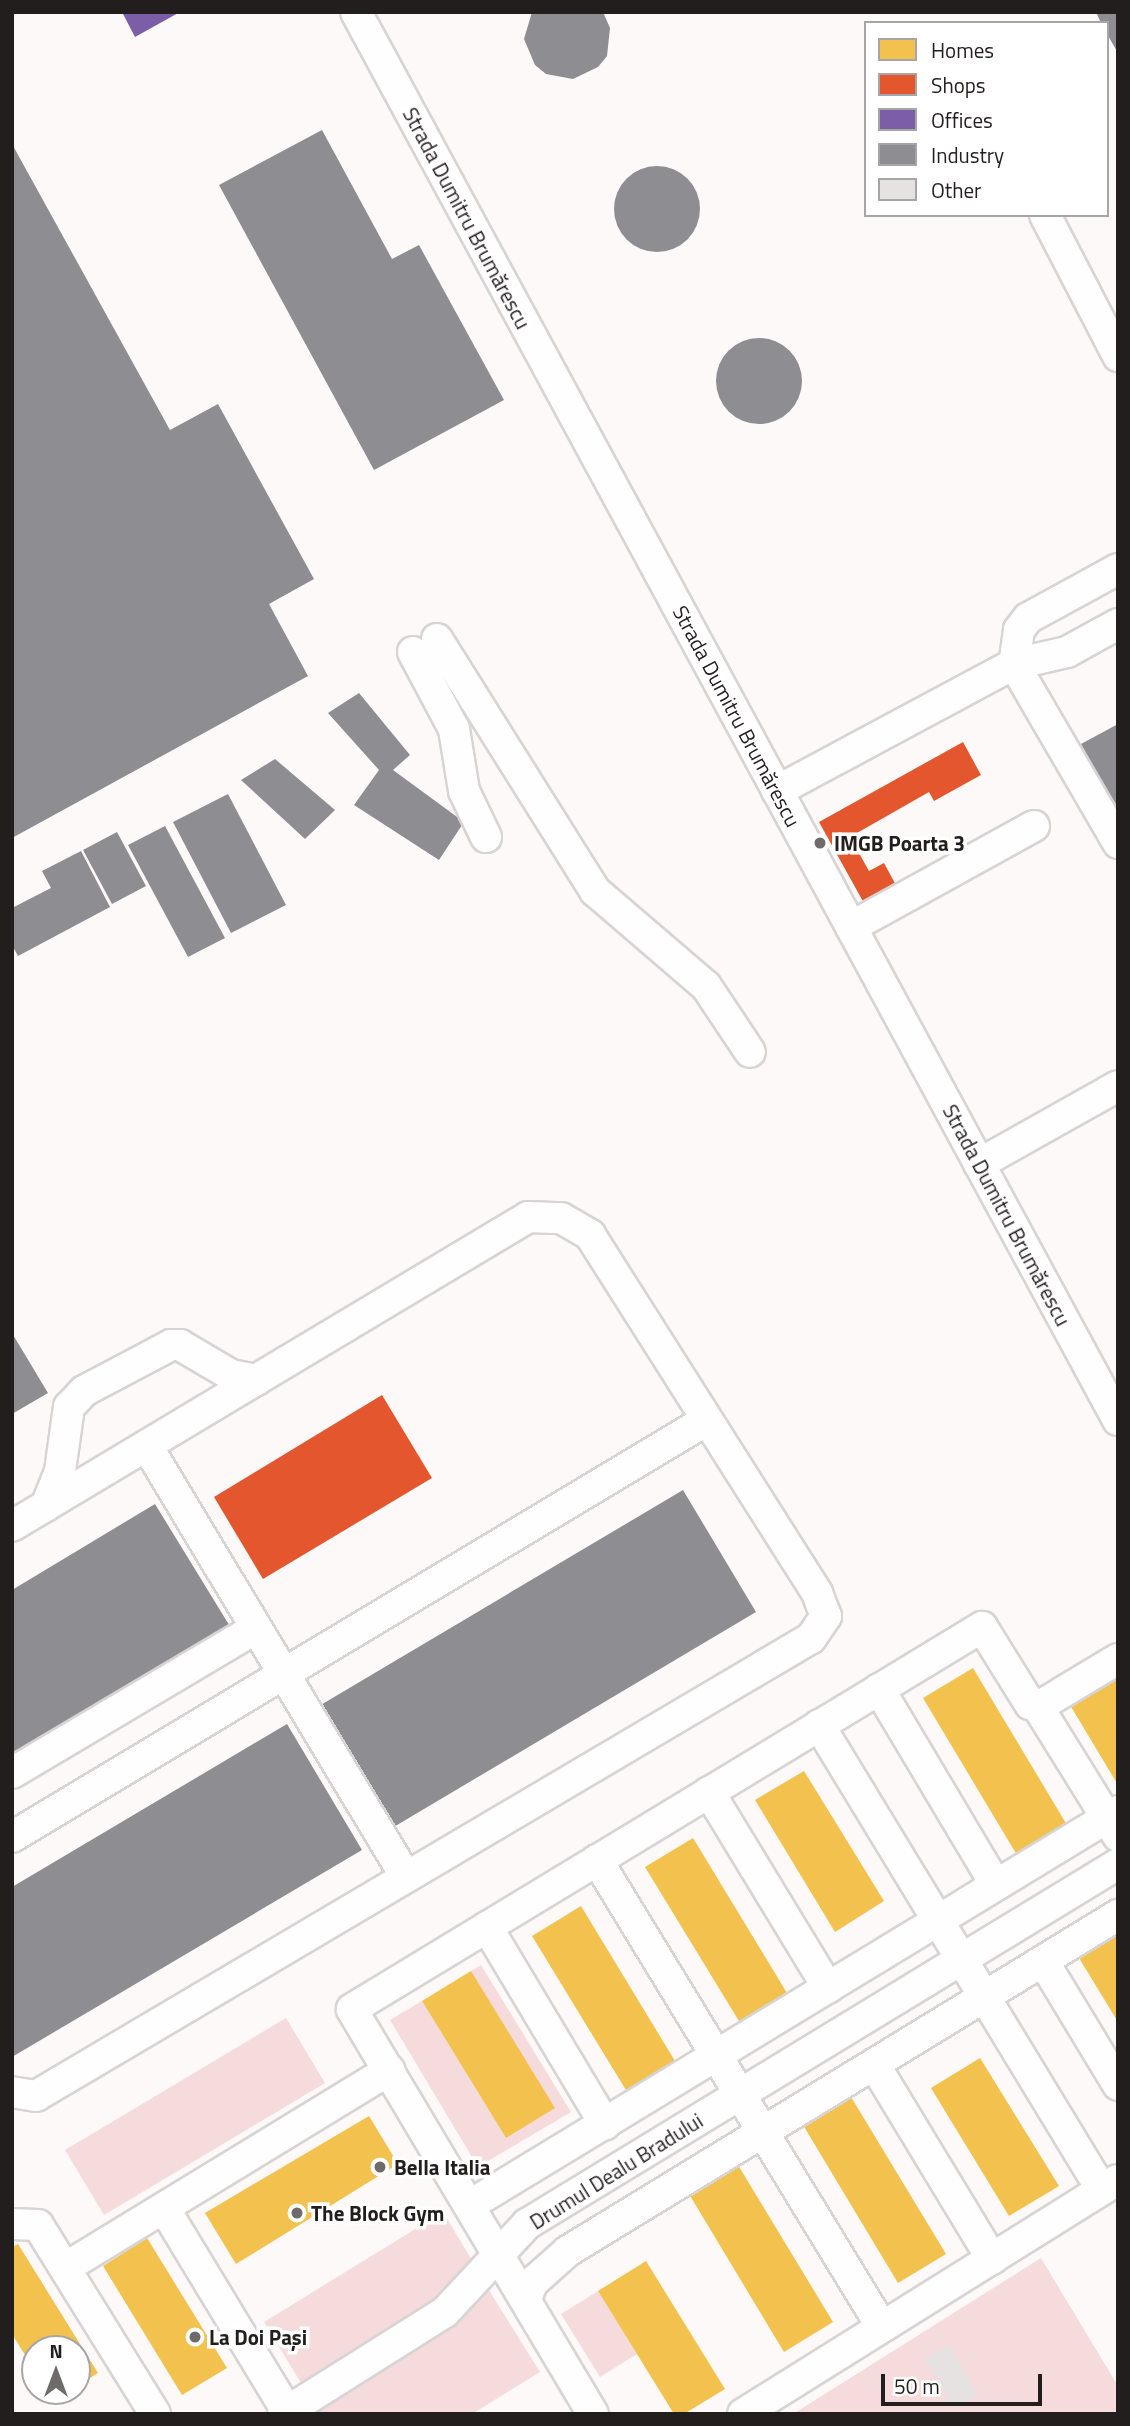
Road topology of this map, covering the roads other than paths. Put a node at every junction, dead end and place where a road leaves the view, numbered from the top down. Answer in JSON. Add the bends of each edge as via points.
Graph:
{"nodes":[{"id":1,"x":356,"y":12,"type":"edge"},
{"id":2,"x":1046,"y":217,"type":"edge"},
{"id":3,"x":1118,"y":356,"type":"edge"},
{"id":4,"x":1118,"y":569,"type":"edge"},
{"id":5,"x":1118,"y":624,"type":"edge"},
{"id":6,"x":1014,"y":664,"type":"junction"},
{"id":7,"x":777,"y":791,"type":"junction"},
{"id":8,"x":1034,"y":826,"type":"dead end"},
{"id":9,"x":486,"y":837,"type":"dead end"},
{"id":10,"x":1118,"y":843,"type":"edge"},
{"id":11,"x":851,"y":927,"type":"junction"},
{"id":12,"x":750,"y":1052,"type":"dead end"},
{"id":13,"x":1118,"y":1086,"type":"edge"},
{"id":14,"x":979,"y":1164,"type":"junction"},
{"id":15,"x":257,"y":1380,"type":"junction"},
{"id":16,"x":1118,"y":1420,"type":"edge"},
{"id":17,"x":705,"y":1421,"type":"junction"},
{"id":18,"x":147,"y":1446,"type":"junction"},
{"id":19,"x":46,"y":1506,"type":"junction"},
{"id":20,"x":12,"y":1526,"type":"edge"},
{"id":21,"x":255,"y":1629,"type":"junction"},
{"id":22,"x":1118,"y":1659,"type":"edge"},
{"id":23,"x":282,"y":1675,"type":"junction"},
{"id":24,"x":879,"y":1689,"type":"junction"},
{"id":25,"x":1038,"y":1707,"type":"junction"},
{"id":26,"x":820,"y":1725,"type":"junction"},
{"id":27,"x":12,"y":1773,"type":"edge"},
{"id":28,"x":709,"y":1792,"type":"junction"},
{"id":29,"x":1114,"y":1821,"type":"edge"},
{"id":30,"x":12,"y":1837,"type":"edge"},
{"id":31,"x":597,"y":1860,"type":"junction"},
{"id":32,"x":1118,"y":1864,"type":"edge"},
{"id":33,"x":406,"y":1877,"type":"junction"},
{"id":34,"x":996,"y":1885,"type":"junction"},
{"id":35,"x":1118,"y":1915,"type":"edge"},
{"id":36,"x":938,"y":1920,"type":"junction"},
{"id":37,"x":487,"y":1927,"type":"junction"},
{"id":38,"x":962,"y":1959,"type":"junction"},
{"id":39,"x":1043,"y":1961,"type":"junction"},
{"id":40,"x":828,"y":1988,"type":"junction"},
{"id":41,"x":984,"y":1997,"type":"junction"},
{"id":42,"x":716,"y":2055,"type":"junction"},
{"id":43,"x":874,"y":2064,"type":"junction"},
{"id":44,"x":388,"y":2070,"type":"junction"},
{"id":45,"x":1118,"y":2085,"type":"edge"},
{"id":46,"x":12,"y":2092,"type":"edge"},
{"id":47,"x":740,"y":2094,"type":"junction"},
{"id":48,"x":605,"y":2124,"type":"junction"},
{"id":49,"x":762,"y":2132,"type":"junction"},
{"id":50,"x":1110,"y":2185,"type":"edge"},
{"id":51,"x":470,"y":2205,"type":"junction"},
{"id":52,"x":164,"y":2208,"type":"junction"},
{"id":53,"x":12,"y":2224,"type":"edge"},
{"id":54,"x":499,"y":2254,"type":"junction"},
{"id":55,"x":992,"y":2259,"type":"junction"},
{"id":56,"x":65,"y":2268,"type":"junction"},
{"id":57,"x":526,"y":2299,"type":"junction"},
{"id":58,"x":882,"y":2328,"type":"junction"},
{"id":59,"x":286,"y":2413,"type":"edge"},
{"id":60,"x":155,"y":2414,"type":"edge"},
{"id":61,"x":593,"y":2414,"type":"edge"},
{"id":62,"x":743,"y":2414,"type":"edge"}],
"edges":[{"from":1,"to":7,"type":"street","name":"Strada Dumitru Brumărescu"},
{"from":2,"to":3,"type":"street"},
{"from":4,"to":6,"type":"street","via":[[1028,618],[1019,630]]},
{"from":5,"to":6,"type":"street","via":[[1067,652]]},
{"from":6,"to":7,"type":"street"},
{"from":6,"to":10,"type":"street"},
{"from":7,"to":11,"type":"street","name":"Strada Dumitru Brumărescu"},
{"from":8,"to":11,"type":"street"},
{"from":9,"to":12,"type":"street","via":[[464,791],[454,729],[425,645],[595,891],[706,986]]},
{"from":11,"to":14,"type":"street","name":"Strada Dumitru Brumărescu"},
{"from":13,"to":14,"type":"street"},
{"from":14,"to":16,"type":"street","name":"Strada Dumitru Brumărescu"},
{"from":15,"to":17,"type":"street","via":[[528,1217],[561,1218],[590,1235]]},
{"from":15,"to":18,"type":"street"},
{"from":15,"to":19,"type":"street","via":[[231,1375],[180,1345],[171,1345],[84,1391],[69,1408],[60,1471]]},
{"from":17,"to":23,"type":"street"},
{"from":17,"to":33,"type":"street","via":[[817,1593],[826,1616],[811,1638]]},
{"from":18,"to":19,"type":"street"},
{"from":18,"to":21,"type":"street"},
{"from":19,"to":20,"type":"street"},
{"from":21,"to":23,"type":"street"},
{"from":21,"to":27,"type":"street"},
{"from":22,"to":25,"type":"street"},
{"from":23,"to":30,"type":"street"},
{"from":23,"to":33,"type":"street"},
{"from":24,"to":25,"type":"street","via":[[982,1627],[1030,1704]]},
{"from":24,"to":26,"type":"street"},
{"from":24,"to":34,"type":"street"},
{"from":25,"to":29,"type":"street"},
{"from":26,"to":28,"type":"street"},
{"from":26,"to":36,"type":"street"},
{"from":28,"to":31,"type":"street"},
{"from":28,"to":40,"type":"street"},
{"from":29,"to":34,"type":"street"},
{"from":31,"to":37,"type":"street"},
{"from":31,"to":42,"type":"street"},
{"from":32,"to":38,"type":"street","name":"Drumul Dealu Bradului"},
{"from":33,"to":46,"type":"street","via":[[36,2096]]},
{"from":34,"to":36,"type":"street"},
{"from":35,"to":39,"type":"street"},
{"from":36,"to":38,"type":"street"},
{"from":36,"to":40,"type":"street"},
{"from":37,"to":44,"type":"street","via":[[352,2009]]},
{"from":37,"to":48,"type":"street"},
{"from":38,"to":41,"type":"street"},
{"from":38,"to":47,"type":"street","name":"Drumul Dealu Bradului"},
{"from":39,"to":41,"type":"street"},
{"from":39,"to":45,"type":"street"},
{"from":40,"to":42,"type":"street"},
{"from":41,"to":43,"type":"street"},
{"from":41,"to":50,"type":"street"},
{"from":42,"to":47,"type":"street"},
{"from":42,"to":48,"type":"street"},
{"from":43,"to":49,"type":"street"},
{"from":43,"to":55,"type":"street"},
{"from":44,"to":51,"type":"street"},
{"from":44,"to":52,"type":"street"},
{"from":47,"to":49,"type":"street"},
{"from":47,"to":54,"type":"street","name":"Drumul Dealu Bradului","via":[[527,2224]]},
{"from":48,"to":51,"type":"street"},
{"from":49,"to":57,"type":"street","via":[[568,2251],[532,2283]]},
{"from":49,"to":58,"type":"street"},
{"from":50,"to":55,"type":"street"},
{"from":51,"to":54,"type":"street"},
{"from":52,"to":56,"type":"street"},
{"from":52,"to":59,"type":"street"},
{"from":53,"to":56,"type":"street","via":[[38,2225]]},
{"from":54,"to":57,"type":"street"},
{"from":54,"to":59,"type":"street","name":"Drumul Dealu Bradului","via":[[445,2312]]},
{"from":55,"to":58,"type":"street"},
{"from":56,"to":60,"type":"street"},
{"from":57,"to":61,"type":"street"},
{"from":58,"to":62,"type":"street"}]}
